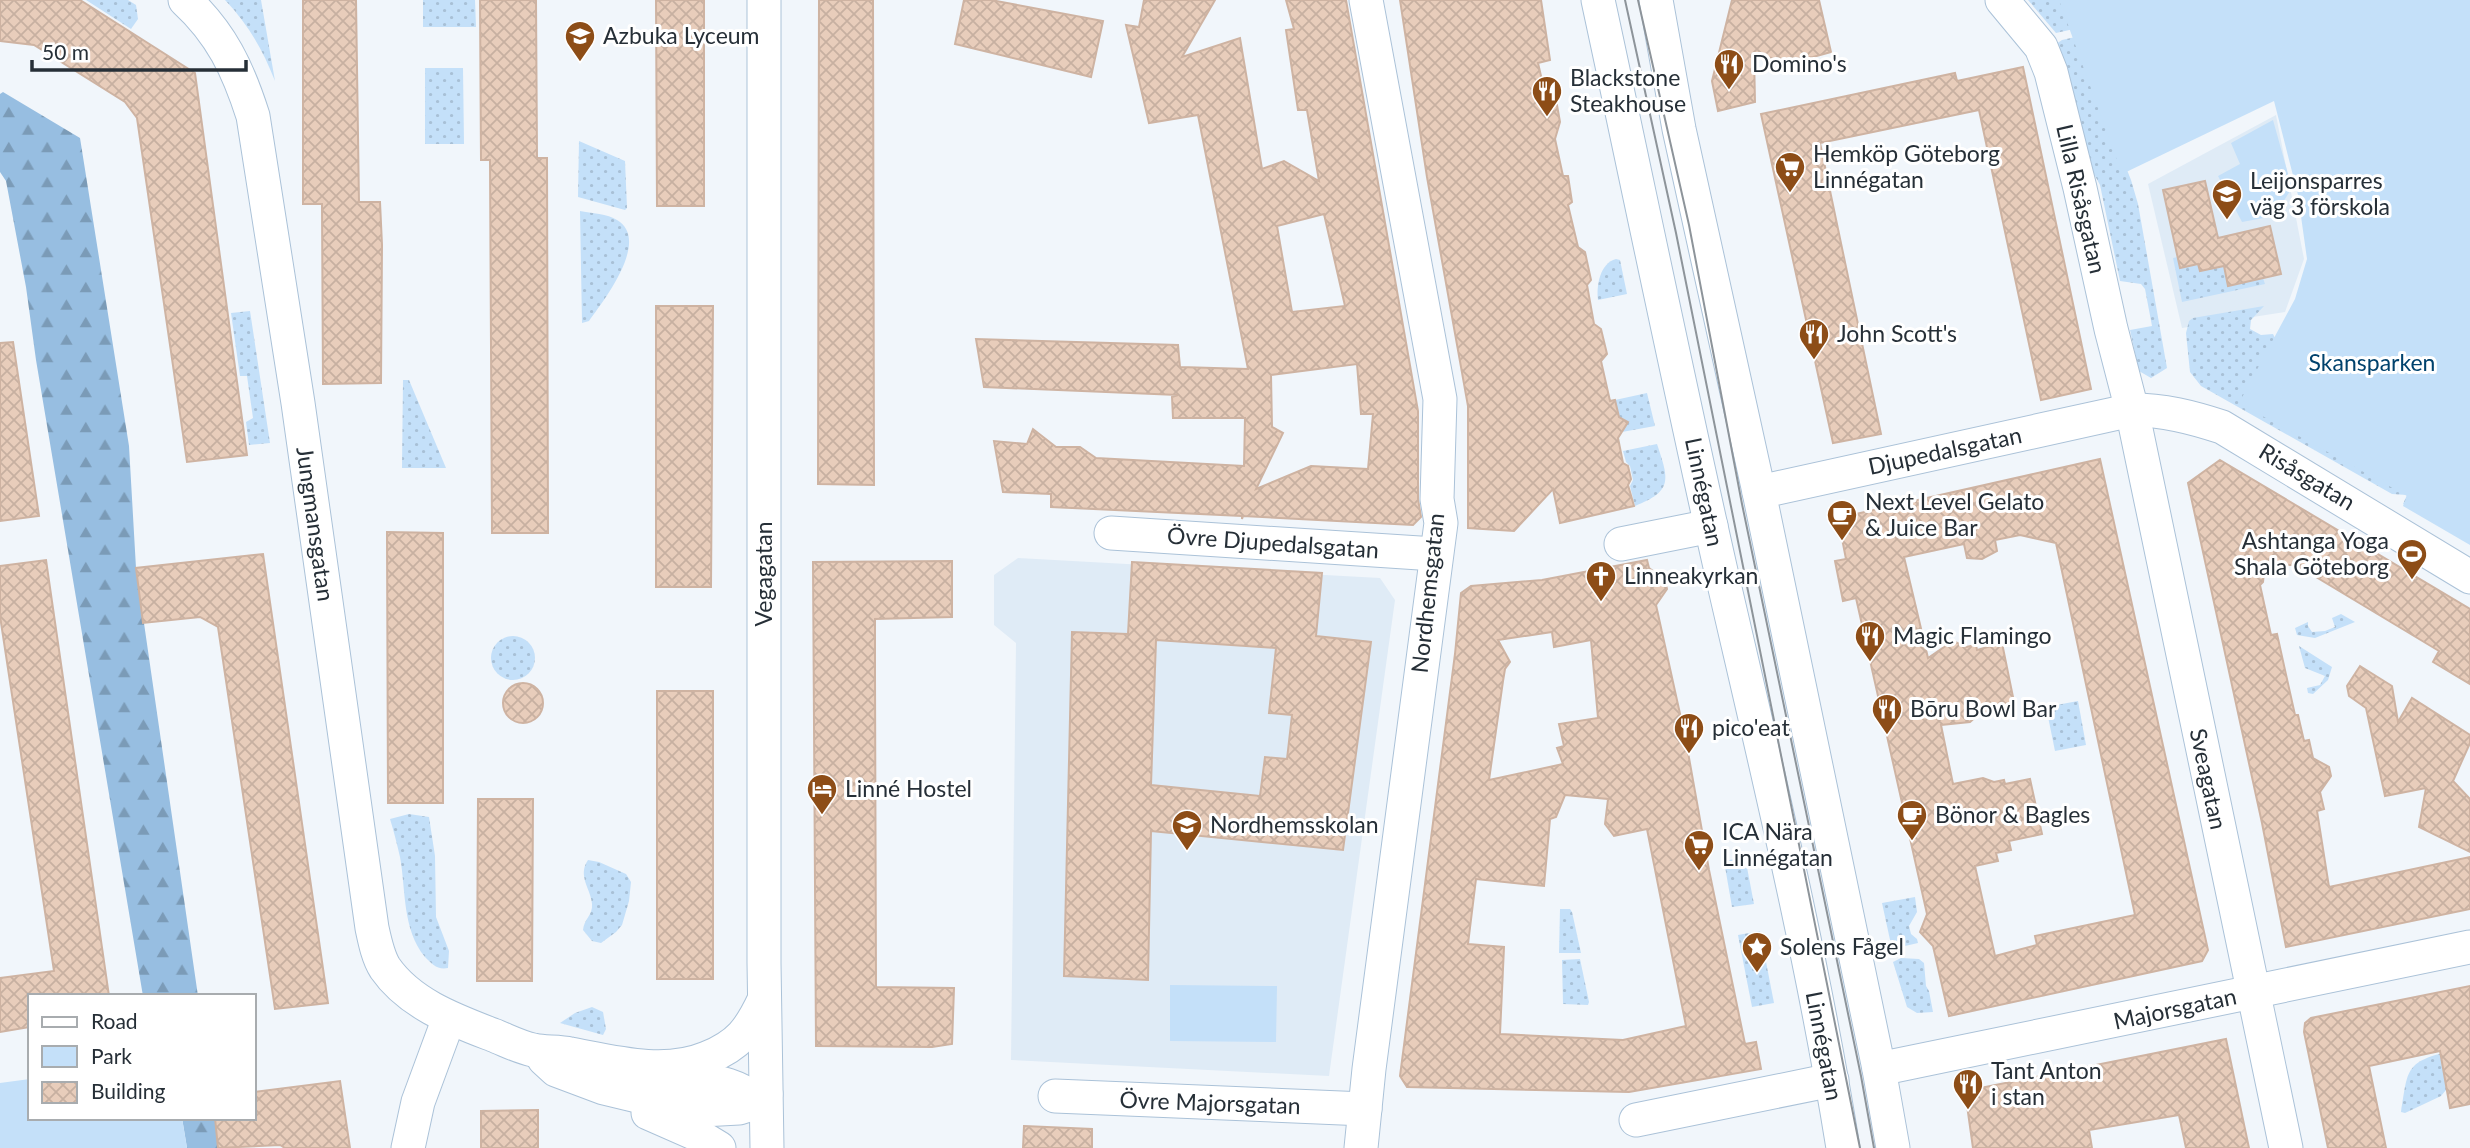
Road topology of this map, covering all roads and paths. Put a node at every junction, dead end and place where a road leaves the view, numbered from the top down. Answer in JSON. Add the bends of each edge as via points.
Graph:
{"nodes":[{"id":1,"x":764,"y":0,"type":"edge"},
{"id":2,"x":1366,"y":0,"type":"edge"},
{"id":3,"x":1598,"y":0,"type":"edge"},
{"id":4,"x":1656,"y":0,"type":"edge"},
{"id":5,"x":2002,"y":0,"type":"edge"},
{"id":6,"x":191,"y":6,"type":"edge"},
{"id":7,"x":2132,"y":410,"type":"junction"},
{"id":8,"x":1759,"y":492,"type":"junction"},
{"id":9,"x":1711,"y":526,"type":"junction"},
{"id":10,"x":1111,"y":533,"type":"dead end"},
{"id":11,"x":1621,"y":544,"type":"dead end"},
{"id":12,"x":1435,"y":554,"type":"junction"},
{"id":13,"x":2470,"y":577,"type":"edge"},
{"id":14,"x":2470,"y":947,"type":"edge"},
{"id":15,"x":2252,"y":992,"type":"junction"},
{"id":16,"x":764,"y":1000,"type":"junction"},
{"id":17,"x":449,"y":1018,"type":"junction"},
{"id":18,"x":1879,"y":1069,"type":"junction"},
{"id":19,"x":612,"y":1076,"type":"junction"},
{"id":20,"x":1832,"y":1080,"type":"junction"},
{"id":21,"x":660,"y":1090,"type":"junction"},
{"id":22,"x":1055,"y":1096,"type":"dead end"},
{"id":23,"x":763,"y":1103,"type":"junction"},
{"id":24,"x":1365,"y":1109,"type":"junction"},
{"id":25,"x":1636,"y":1120,"type":"dead end"},
{"id":26,"x":408,"y":1148,"type":"edge"},
{"id":27,"x":719,"y":1148,"type":"edge"},
{"id":28,"x":767,"y":1148,"type":"edge"},
{"id":29,"x":1361,"y":1148,"type":"edge"},
{"id":30,"x":1843,"y":1148,"type":"edge"},
{"id":31,"x":1893,"y":1148,"type":"edge"},
{"id":32,"x":2286,"y":1148,"type":"edge"}],
"edges":[{"from":1,"to":16,"type":"street","name":"Vegagatan"},
{"from":2,"to":12,"type":"street","name":"Nordhemsgatan","via":[[1440,398],[1437,499],[1441,523]]},
{"from":3,"to":9,"type":"street","name":"Linnégatan"},
{"from":4,"to":8,"type":"street","via":[[1679,129]]},
{"from":5,"to":7,"type":"street","name":"Lilla Risåsgatan","via":[[2041,47],[2050,72]]},
{"from":6,"to":17,"type":"street","name":"Jungmansgatan","via":[[222,41],[244,87],[256,128],[376,946],[385,968],[404,988]]},
{"from":7,"to":8,"type":"street","name":"Djupedalsgatan"},
{"from":7,"to":13,"type":"street","name":"Risåsgatan","via":[[2159,410],[2222,428]]},
{"from":7,"to":15,"type":"street","name":"Sveagatan"},
{"from":8,"to":18,"type":"street"},
{"from":9,"to":11,"type":"street"},
{"from":9,"to":20,"type":"street","name":"Linnégatan"},
{"from":10,"to":12,"type":"street","name":"Övre Djupedalsgatan"},
{"from":12,"to":24,"type":"street","name":"Nordhemsgatan"},
{"from":14,"to":15,"type":"street","name":"Majorsgatan"},
{"from":15,"to":18,"type":"street","name":"Majorsgatan"},
{"from":15,"to":32,"type":"street","name":"Sveagatan"},
{"from":16,"to":21,"type":"street","via":[[744,1036],[708,1058],[690,1063]]},
{"from":16,"to":23,"type":"street","name":"Vegagatan"},
{"from":17,"to":19,"type":"street","name":"Jungmansgatan","via":[[520,1046],[556,1070]]},
{"from":17,"to":26,"type":"street","via":[[418,1102]]},
{"from":18,"to":31,"type":"street"},
{"from":19,"to":21,"type":"street"},
{"from":19,"to":21,"type":"street","via":[[626,1104]]},
{"from":20,"to":25,"type":"street"},
{"from":20,"to":30,"type":"street","name":"Linnégatan"},
{"from":21,"to":23,"type":"street","via":[[702,1110]]},
{"from":21,"to":27,"type":"street","via":[[696,1134]]},
{"from":22,"to":24,"type":"street","name":"Övre Majorsgatan"},
{"from":23,"to":28,"type":"street","name":"Vegagatan"},
{"from":24,"to":29,"type":"street","name":"Nordhemsgatan"}]}
